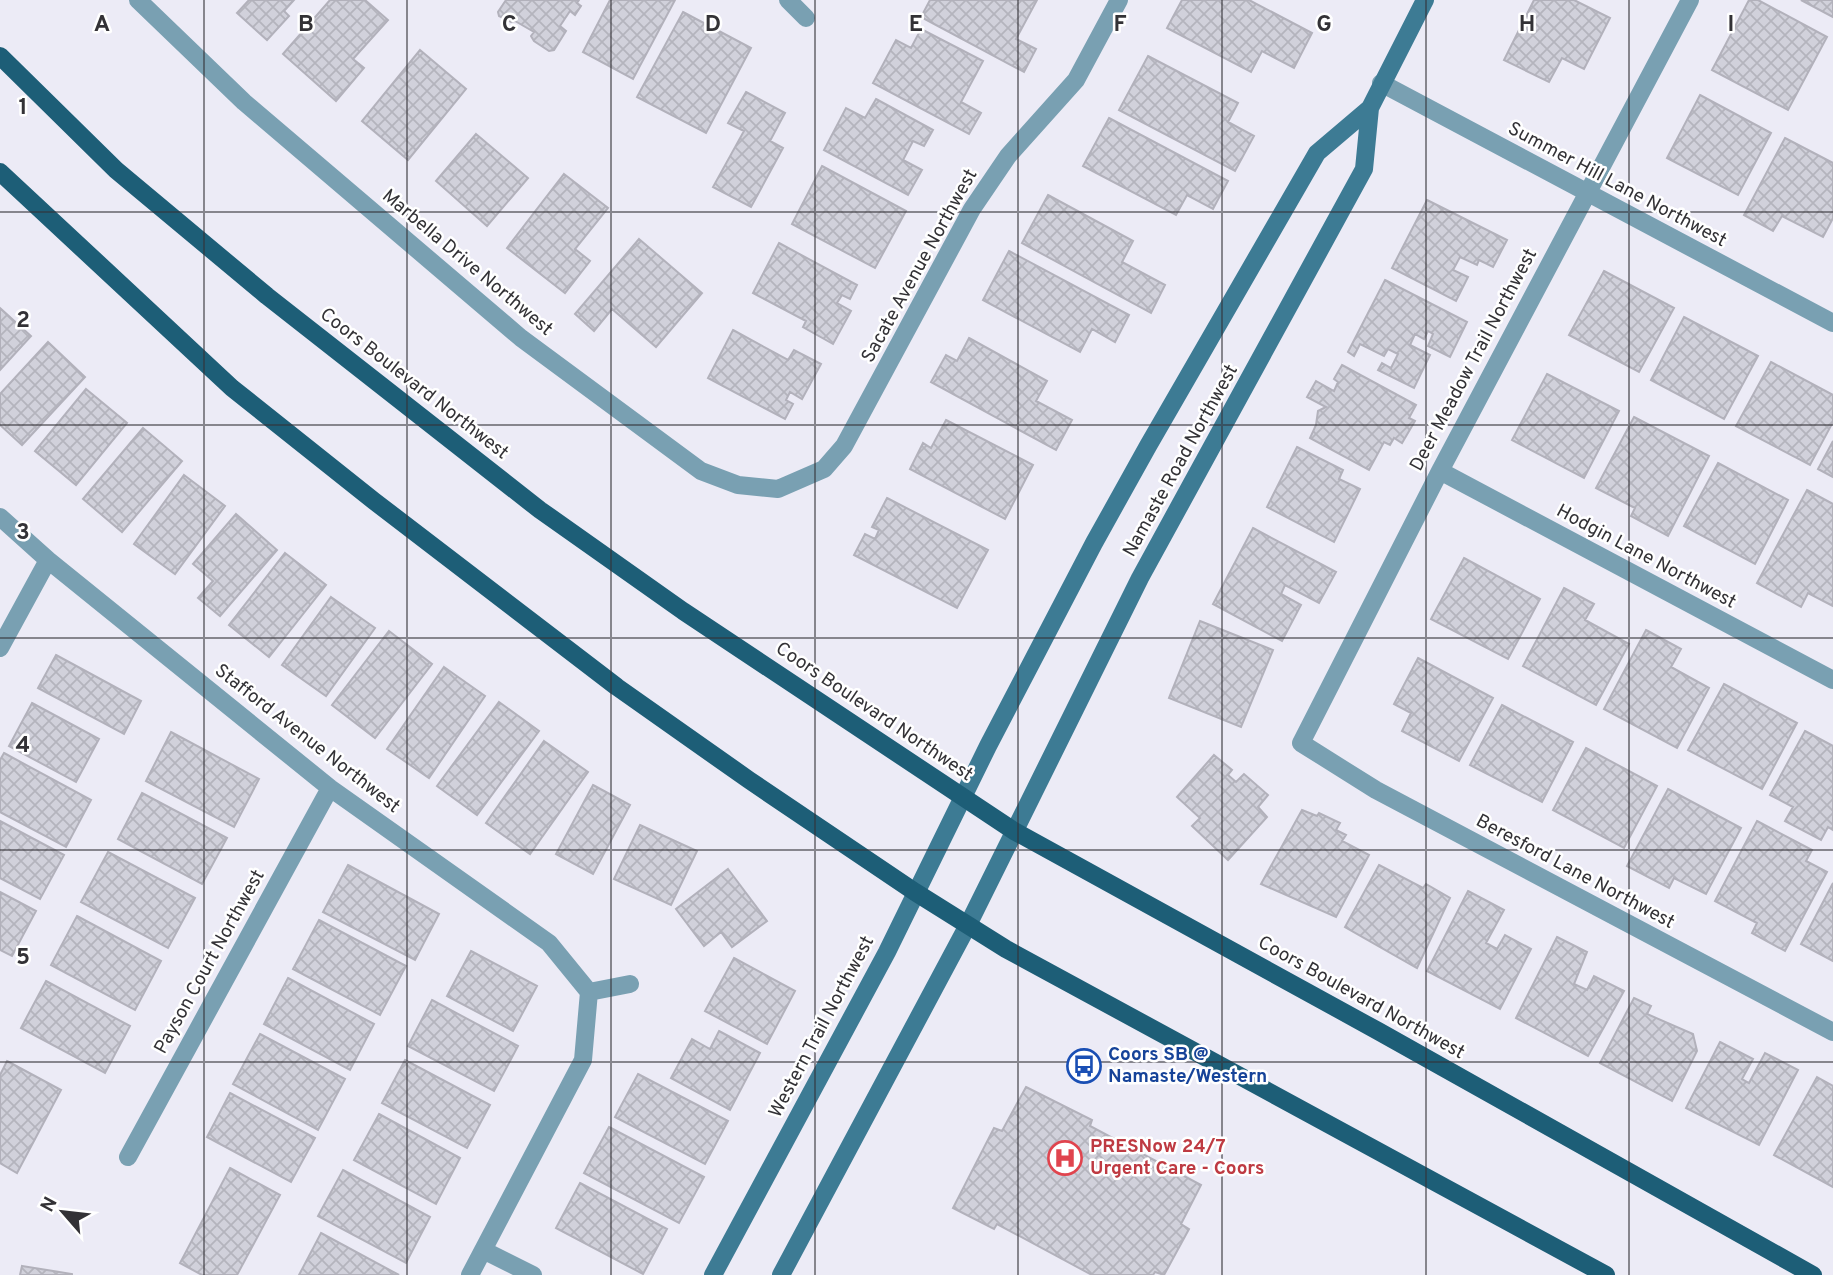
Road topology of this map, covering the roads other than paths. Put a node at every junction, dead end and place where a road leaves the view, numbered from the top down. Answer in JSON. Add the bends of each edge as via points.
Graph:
{"nodes":[{"id":1,"x":138,"y":0,"type":"edge"},
{"id":2,"x":788,"y":0,"type":"edge"},
{"id":3,"x":1119,"y":0,"type":"edge"},
{"id":4,"x":1425,"y":0,"type":"edge"},
{"id":5,"x":1690,"y":0,"type":"edge"},
{"id":6,"x":807,"y":18,"type":"dead end"},
{"id":7,"x":0,"y":56,"type":"edge"},
{"id":8,"x":1381,"y":83,"type":"junction"},
{"id":9,"x":1370,"y":108,"type":"junction"},
{"id":10,"x":0,"y":172,"type":"edge"},
{"id":11,"x":1586,"y":192,"type":"junction"},
{"id":12,"x":1833,"y":323,"type":"edge"},
{"id":13,"x":1440,"y":471,"type":"junction"},
{"id":14,"x":803,"y":477,"type":"joint"},
{"id":15,"x":0,"y":517,"type":"edge"},
{"id":16,"x":48,"y":560,"type":"junction"},
{"id":17,"x":0,"y":648,"type":"edge"},
{"id":18,"x":1833,"y":680,"type":"edge"},
{"id":19,"x":1301,"y":743,"type":"joint"},
{"id":20,"x":330,"y":788,"type":"junction"},
{"id":21,"x":962,"y":796,"type":"junction"},
{"id":22,"x":1014,"y":831,"type":"junction"},
{"id":23,"x":915,"y":892,"type":"junction"},
{"id":24,"x":968,"y":925,"type":"junction"},
{"id":25,"x":630,"y":984,"type":"dead end"},
{"id":26,"x":589,"y":992,"type":"junction"},
{"id":27,"x":1833,"y":1032,"type":"edge"},
{"id":28,"x":128,"y":1157,"type":"dead end"},
{"id":29,"x":483,"y":1250,"type":"junction"},
{"id":30,"x":470,"y":1275,"type":"edge"},
{"id":31,"x":533,"y":1275,"type":"edge"},
{"id":32,"x":713,"y":1275,"type":"edge"},
{"id":33,"x":781,"y":1275,"type":"edge"},
{"id":34,"x":1606,"y":1275,"type":"edge"},
{"id":35,"x":1813,"y":1275,"type":"edge"}],
"edges":[{"from":1,"to":14,"type":"street","name":"Marbella Drive Northwest","via":[[244,102],[521,338],[701,471],[738,485],[778,489]]},
{"from":2,"to":6,"type":"street"},
{"from":3,"to":14,"type":"street","name":"Sacate Avenue Northwest","via":[[1076,80],[1008,156],[972,209],[844,446],[824,469]]},
{"from":4,"to":8,"type":"street","name":"Namaste Road Northwest"},
{"from":5,"to":11,"type":"street","name":"Deer Meadow Trail Northwest"},
{"from":7,"to":21,"type":"main road","name":"Coors Boulevard Northwest","via":[[116,170],[267,296],[540,510]]},
{"from":8,"to":9,"type":"street","name":"Namaste Road Northwest"},
{"from":8,"to":11,"type":"street","name":"Summer Hill Lane Northwest"},
{"from":9,"to":21,"type":"street","name":"Namaste Road Northwest","via":[[1317,153],[1101,531]]},
{"from":9,"to":22,"type":"street","name":"Namaste Road Northwest","via":[[1364,169],[1140,578]]},
{"from":10,"to":23,"type":"main road","via":[[232,388],[374,501],[617,687]]},
{"from":11,"to":12,"type":"street","name":"Summer Hill Lane Northwest"},
{"from":11,"to":13,"type":"street","name":"Deer Meadow Trail Northwest"},
{"from":13,"to":18,"type":"street","name":"Hodgin Lane Northwest"},
{"from":13,"to":19,"type":"street","name":"Deer Meadow Trail Northwest"},
{"from":15,"to":16,"type":"street","name":"Stafford Avenue Northwest"},
{"from":16,"to":17,"type":"street"},
{"from":16,"to":20,"type":"street","name":"Stafford Avenue Northwest"},
{"from":19,"to":27,"type":"street","name":"Beresford Lane Northwest","via":[[1376,790]]},
{"from":20,"to":26,"type":"street","name":"Stafford Avenue Northwest","via":[[549,943]]},
{"from":20,"to":28,"type":"street","name":"Payson Court Northwest"},
{"from":21,"to":22,"type":"main road","name":"Coors Boulevard Northwest"},
{"from":21,"to":23,"type":"street","name":"Western Trail Northwest"},
{"from":22,"to":24,"type":"street"},
{"from":22,"to":35,"type":"main road","name":"Coors Boulevard Northwest"},
{"from":23,"to":24,"type":"main road"},
{"from":23,"to":32,"type":"street","name":"Western Trail Northwest"},
{"from":24,"to":33,"type":"street"},
{"from":24,"to":34,"type":"main road"},
{"from":25,"to":26,"type":"street"},
{"from":26,"to":29,"type":"street","via":[[583,1060]]},
{"from":29,"to":30,"type":"street"},
{"from":29,"to":31,"type":"street"}]}
